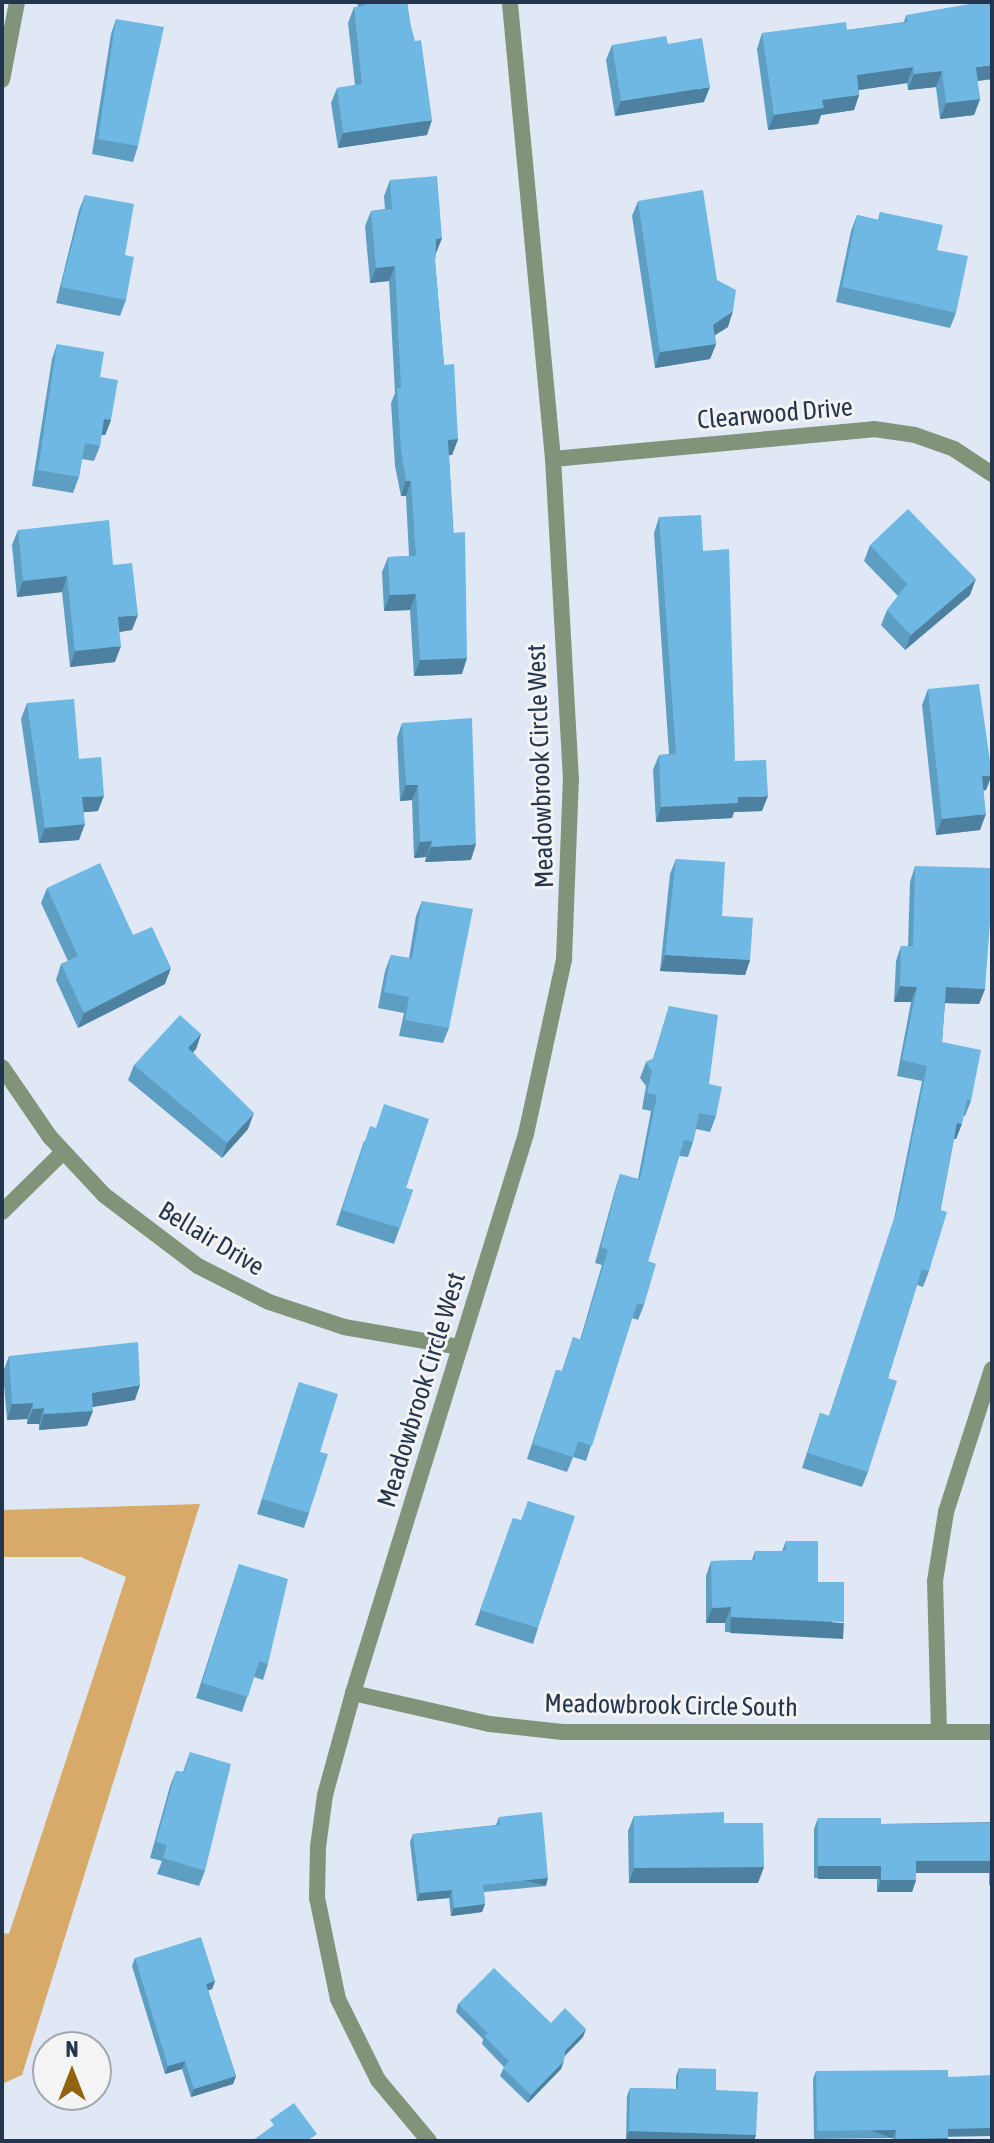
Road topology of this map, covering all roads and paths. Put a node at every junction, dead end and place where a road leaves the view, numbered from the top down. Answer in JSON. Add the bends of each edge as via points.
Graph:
{"nodes":[{"id":1,"x":17,"y":2,"type":"edge"},
{"id":2,"x":510,"y":2,"type":"edge"},
{"id":3,"x":2,"y":80,"type":"edge"},
{"id":4,"x":553,"y":459,"type":"junction"},
{"id":5,"x":992,"y":474,"type":"edge"},
{"id":6,"x":2,"y":1067,"type":"edge"},
{"id":7,"x":63,"y":1152,"type":"junction"},
{"id":8,"x":2,"y":1212,"type":"edge"},
{"id":9,"x":460,"y":1347,"type":"junction"},
{"id":10,"x":992,"y":1369,"type":"edge"},
{"id":11,"x":353,"y":1693,"type":"junction"},
{"id":12,"x":939,"y":1732,"type":"junction"},
{"id":13,"x":992,"y":1732,"type":"edge"},
{"id":14,"x":429,"y":2141,"type":"edge"}],
"edges":[{"from":1,"to":3,"type":"street"},
{"from":2,"to":4,"type":"street","name":"Meadowbrook Circle West"},
{"from":4,"to":5,"type":"street","name":"Clearwood Drive","via":[[874,429],[915,435],[954,449]]},
{"from":4,"to":9,"type":"street","name":"Meadowbrook Circle West","via":[[571,780],[564,959],[541,1079]]},
{"from":6,"to":7,"type":"street","name":"Bellair Drive"},
{"from":7,"to":8,"type":"street"},
{"from":7,"to":9,"type":"street","name":"Bellair Drive","via":[[149,1232],[198,1266],[269,1302],[344,1327]]},
{"from":9,"to":11,"type":"street","name":"Meadowbrook Circle West"},
{"from":10,"to":12,"type":"street","via":[[946,1512],[935,1581]]},
{"from":11,"to":12,"type":"street","name":"Meadowbrook Circle South","via":[[490,1724],[563,1732]]},
{"from":11,"to":14,"type":"street","name":"Meadowbrook Circle West","via":[[325,1795],[318,1847],[324,1949],[358,2047]]},
{"from":12,"to":13,"type":"street","name":"Meadowbrook Circle South"}]}
